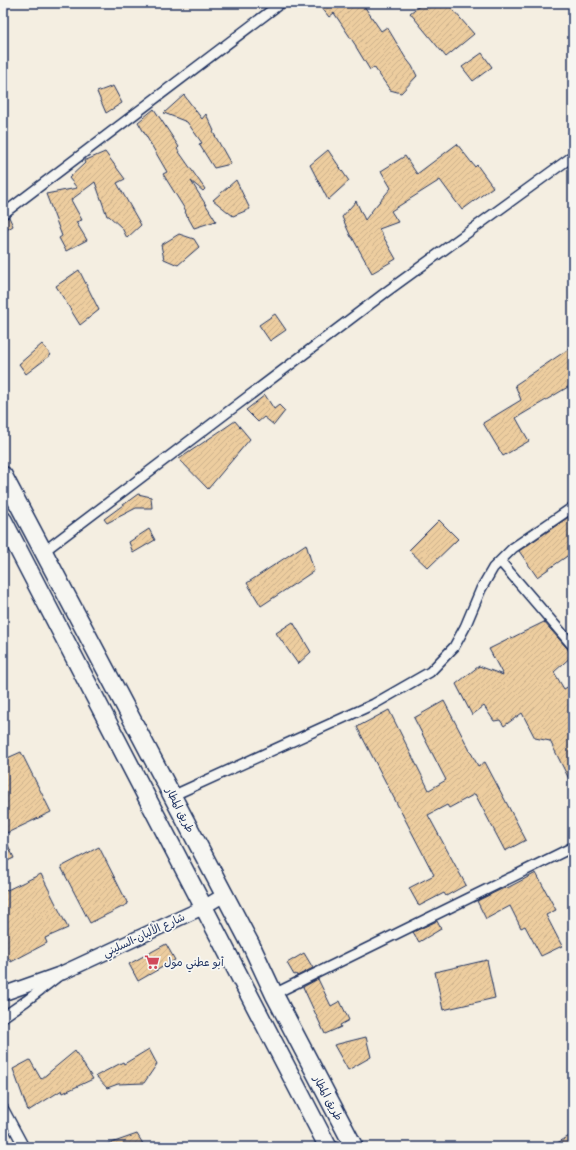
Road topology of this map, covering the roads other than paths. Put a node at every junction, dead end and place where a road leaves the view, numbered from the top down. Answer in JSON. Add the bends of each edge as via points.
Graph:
{"nodes":[{"id":1,"x":281,"y":3,"type":"edge"},
{"id":2,"x":573,"y":156,"type":"edge"},
{"id":3,"x":3,"y":214,"type":"edge"},
{"id":4,"x":3,"y":475,"type":"edge"},
{"id":5,"x":573,"y":508,"type":"edge"},
{"id":6,"x":3,"y":520,"type":"edge"},
{"id":7,"x":43,"y":552,"type":"junction"},
{"id":8,"x":500,"y":561,"type":"junction"},
{"id":9,"x":573,"y":646,"type":"edge"},
{"id":10,"x":172,"y":796,"type":"junction"},
{"id":11,"x":573,"y":847,"type":"edge"},
{"id":12,"x":224,"y":895,"type":"junction"},
{"id":13,"x":204,"y":907,"type":"junction"},
{"id":14,"x":62,"y":973,"type":"junction"},
{"id":15,"x":3,"y":994,"type":"edge"},
{"id":16,"x":274,"y":994,"type":"junction"},
{"id":17,"x":3,"y":1017,"type":"edge"},
{"id":18,"x":3,"y":1108,"type":"edge"},
{"id":19,"x":24,"y":1147,"type":"edge"},
{"id":20,"x":328,"y":1147,"type":"edge"},
{"id":21,"x":354,"y":1147,"type":"edge"}],
"edges":[{"from":1,"to":3,"type":"street"},
{"from":2,"to":7,"type":"street","via":[[386,292]]},
{"from":4,"to":7,"type":"highway","name":"طريق المطار"},
{"from":5,"to":8,"type":"street","via":[[513,548]]},
{"from":6,"to":13,"type":"highway","name":"طريق المطار"},
{"from":7,"to":10,"type":"highway","name":"طريق المطار"},
{"from":8,"to":9,"type":"street"},
{"from":8,"to":10,"type":"street","via":[[481,589],[454,647],[430,672],[374,704]]},
{"from":10,"to":12,"type":"highway","name":"طريق المطار"},
{"from":11,"to":16,"type":"street"},
{"from":12,"to":13,"type":"street","name":"شارع الألبان-السليني"},
{"from":12,"to":16,"type":"highway","name":"طريق المطار"},
{"from":13,"to":14,"type":"street","name":"شارع الألبان-السليني"},
{"from":13,"to":20,"type":"highway","name":"طريق المطار"},
{"from":14,"to":15,"type":"street","name":"شارع الألبان-السليني"},
{"from":14,"to":17,"type":"street","name":"شارع الألبان-السليني"},
{"from":16,"to":21,"type":"highway","name":"طريق المطار"},
{"from":18,"to":19,"type":"street"}]}
